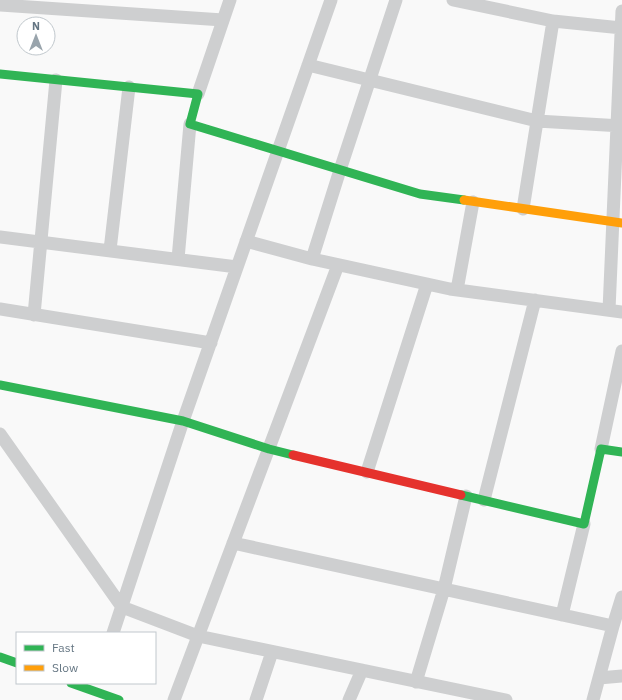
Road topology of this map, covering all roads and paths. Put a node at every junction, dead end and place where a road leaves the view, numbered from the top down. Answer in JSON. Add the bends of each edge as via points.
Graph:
{"nodes":[{"id":1,"x":230,"y":0,"type":"edge"},
{"id":2,"x":331,"y":0,"type":"edge"},
{"id":3,"x":396,"y":0,"type":"edge"},
{"id":4,"x":453,"y":0,"type":"edge"},
{"id":5,"x":0,"y":5,"type":"edge"},
{"id":6,"x":79,"y":6,"type":"edge"},
{"id":7,"x":622,"y":11,"type":"edge"},
{"id":8,"x":223,"y":20,"type":"junction"},
{"id":9,"x":553,"y":21,"type":"junction"},
{"id":10,"x":622,"y":28,"type":"edge"},
{"id":11,"x":308,"y":65,"type":"junction"},
{"id":12,"x":0,"y":74,"type":"edge"},
{"id":13,"x":56,"y":80,"type":"junction"},
{"id":14,"x":370,"y":80,"type":"junction"},
{"id":15,"x":129,"y":87,"type":"junction"},
{"id":16,"x":198,"y":94,"type":"junction"},
{"id":17,"x":537,"y":121,"type":"junction"},
{"id":18,"x":190,"y":124,"type":"junction"},
{"id":19,"x":619,"y":126,"type":"edge"},
{"id":20,"x":278,"y":151,"type":"junction"},
{"id":21,"x":340,"y":170,"type":"junction"},
{"id":22,"x":473,"y":202,"type":"junction"},
{"id":23,"x":524,"y":209,"type":"junction"},
{"id":24,"x":617,"y":222,"type":"edge"},
{"id":25,"x":0,"y":237,"type":"edge"},
{"id":26,"x":42,"y":241,"type":"junction"},
{"id":27,"x":246,"y":241,"type":"junction"},
{"id":28,"x":110,"y":250,"type":"junction"},
{"id":29,"x":178,"y":259,"type":"junction"},
{"id":30,"x":312,"y":259,"type":"junction"},
{"id":31,"x":338,"y":265,"type":"junction"},
{"id":32,"x":237,"y":267,"type":"junction"},
{"id":33,"x":427,"y":284,"type":"junction"},
{"id":34,"x":457,"y":290,"type":"junction"},
{"id":35,"x":535,"y":300,"type":"junction"},
{"id":36,"x":0,"y":309,"type":"edge"},
{"id":37,"x":609,"y":310,"type":"junction"},
{"id":38,"x":622,"y":312,"type":"edge"},
{"id":39,"x":34,"y":315,"type":"junction"},
{"id":40,"x":211,"y":343,"type":"junction"},
{"id":41,"x":622,"y":351,"type":"edge"},
{"id":42,"x":0,"y":385,"type":"edge"},
{"id":43,"x":183,"y":421,"type":"junction"},
{"id":44,"x":0,"y":434,"type":"edge"},
{"id":45,"x":269,"y":448,"type":"junction"},
{"id":46,"x":601,"y":449,"type":"junction"},
{"id":47,"x":622,"y":452,"type":"edge"},
{"id":48,"x":367,"y":472,"type":"junction"},
{"id":49,"x":466,"y":496,"type":"junction"},
{"id":50,"x":484,"y":500,"type":"junction"},
{"id":51,"x":584,"y":524,"type":"junction"},
{"id":52,"x":233,"y":543,"type":"junction"},
{"id":53,"x":444,"y":589,"type":"junction"},
{"id":54,"x":622,"y":598,"type":"edge"},
{"id":55,"x":122,"y":607,"type":"junction"},
{"id":56,"x":562,"y":615,"type":"junction"},
{"id":57,"x":613,"y":626,"type":"junction"},
{"id":58,"x":113,"y":632,"type":"edge"},
{"id":59,"x":198,"y":636,"type":"junction"},
{"id":60,"x":272,"y":652,"type":"junction"},
{"id":61,"x":0,"y":657,"type":"edge"},
{"id":62,"x":16,"y":663,"type":"edge"},
{"id":63,"x":362,"y":670,"type":"junction"},
{"id":64,"x":622,"y":676,"type":"edge"},
{"id":65,"x":599,"y":678,"type":"junction"},
{"id":66,"x":416,"y":682,"type":"junction"},
{"id":67,"x":77,"y":684,"type":"edge"},
{"id":68,"x":95,"y":687,"type":"edge"},
{"id":69,"x":453,"y":695,"type":"edge"},
{"id":70,"x":112,"y":699,"type":"edge"},
{"id":71,"x":174,"y":700,"type":"edge"},
{"id":72,"x":256,"y":700,"type":"edge"},
{"id":73,"x":349,"y":700,"type":"edge"},
{"id":74,"x":506,"y":700,"type":"edge"},
{"id":75,"x":593,"y":700,"type":"edge"}],
"edges":[{"from":1,"to":8,"type":"street"},
{"from":2,"to":11,"type":"street"},
{"from":3,"to":14,"type":"street"},
{"from":4,"to":9,"type":"street"},
{"from":5,"to":6,"type":"street"},
{"from":6,"to":8,"type":"street"},
{"from":7,"to":10,"type":"street"},
{"from":8,"to":16,"type":"street"},
{"from":9,"to":10,"type":"street"},
{"from":9,"to":17,"type":"street"},
{"from":10,"to":19,"type":"street"},
{"from":11,"to":14,"type":"street"},
{"from":11,"to":20,"type":"street"},
{"from":12,"to":13,"type":"street"},
{"from":13,"to":15,"type":"street"},
{"from":13,"to":26,"type":"street"},
{"from":14,"to":17,"type":"street"},
{"from":14,"to":21,"type":"street"},
{"from":15,"to":16,"type":"street"},
{"from":15,"to":28,"type":"street"},
{"from":16,"to":18,"type":"street"},
{"from":17,"to":19,"type":"street"},
{"from":17,"to":23,"type":"street"},
{"from":18,"to":20,"type":"street"},
{"from":18,"to":29,"type":"street"},
{"from":19,"to":24,"type":"street"},
{"from":20,"to":21,"type":"street"},
{"from":20,"to":27,"type":"street"},
{"from":21,"to":22,"type":"street","via":[[420,194]]},
{"from":21,"to":30,"type":"street"},
{"from":22,"to":23,"type":"street"},
{"from":22,"to":34,"type":"street"},
{"from":23,"to":24,"type":"street"},
{"from":24,"to":37,"type":"street"},
{"from":25,"to":26,"type":"street"},
{"from":26,"to":28,"type":"street"},
{"from":26,"to":39,"type":"street"},
{"from":27,"to":30,"type":"street"},
{"from":27,"to":32,"type":"street"},
{"from":28,"to":29,"type":"street"},
{"from":29,"to":32,"type":"street"},
{"from":30,"to":31,"type":"street"},
{"from":31,"to":33,"type":"street"},
{"from":31,"to":45,"type":"street"},
{"from":32,"to":40,"type":"street"},
{"from":33,"to":34,"type":"street"},
{"from":33,"to":48,"type":"street"},
{"from":34,"to":35,"type":"street"},
{"from":35,"to":37,"type":"street"},
{"from":35,"to":50,"type":"street"},
{"from":36,"to":39,"type":"street"},
{"from":37,"to":38,"type":"street"},
{"from":39,"to":40,"type":"street"},
{"from":40,"to":43,"type":"street"},
{"from":41,"to":46,"type":"street"},
{"from":42,"to":43,"type":"street"},
{"from":43,"to":45,"type":"street"},
{"from":43,"to":55,"type":"street"},
{"from":44,"to":55,"type":"street"},
{"from":45,"to":48,"type":"street"},
{"from":45,"to":52,"type":"street"},
{"from":46,"to":47,"type":"street"},
{"from":46,"to":51,"type":"street"},
{"from":48,"to":49,"type":"street"},
{"from":49,"to":50,"type":"street"},
{"from":49,"to":53,"type":"street"},
{"from":50,"to":51,"type":"street"},
{"from":51,"to":56,"type":"street"},
{"from":52,"to":53,"type":"street"},
{"from":52,"to":59,"type":"street"},
{"from":53,"to":56,"type":"street"},
{"from":53,"to":66,"type":"street"},
{"from":54,"to":57,"type":"street"},
{"from":55,"to":58,"type":"street"},
{"from":55,"to":59,"type":"street"},
{"from":56,"to":57,"type":"street"},
{"from":57,"to":65,"type":"street"},
{"from":59,"to":60,"type":"street"},
{"from":59,"to":71,"type":"street"},
{"from":60,"to":63,"type":"street"},
{"from":60,"to":72,"type":"street"},
{"from":61,"to":62,"type":"street"},
{"from":63,"to":66,"type":"street"},
{"from":63,"to":73,"type":"street"},
{"from":64,"to":65,"type":"street"},
{"from":65,"to":75,"type":"street"},
{"from":66,"to":69,"type":"street"},
{"from":67,"to":68,"type":"street"},
{"from":68,"to":70,"type":"street"},
{"from":69,"to":74,"type":"street"}]}
